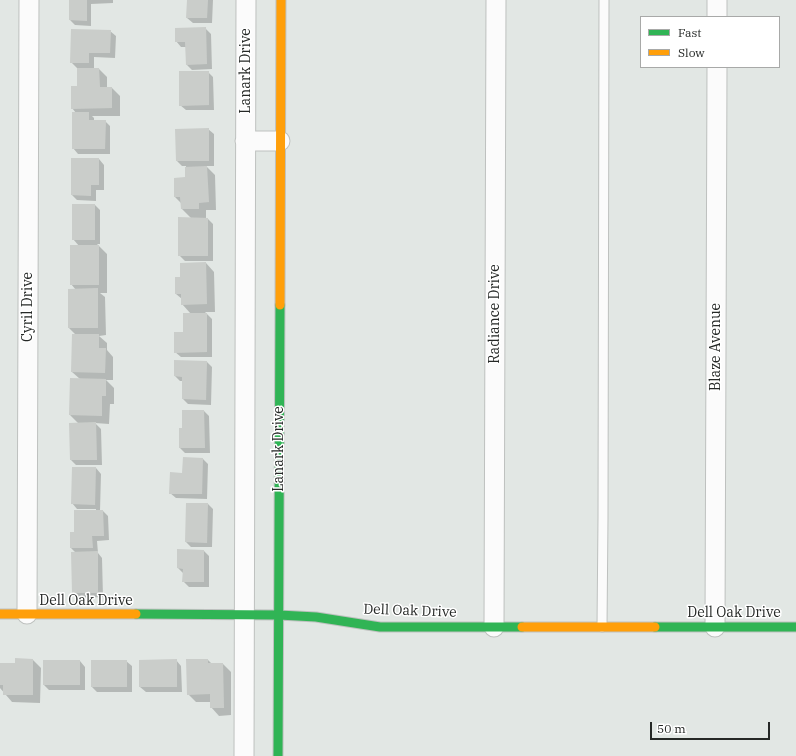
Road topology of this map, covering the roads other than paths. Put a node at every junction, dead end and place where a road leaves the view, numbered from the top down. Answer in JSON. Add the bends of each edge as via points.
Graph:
{"nodes":[{"id":1,"x":29,"y":0,"type":"edge"},
{"id":2,"x":246,"y":0,"type":"edge"},
{"id":3,"x":281,"y":0,"type":"edge"},
{"id":4,"x":496,"y":0,"type":"edge"},
{"id":5,"x":604,"y":0,"type":"edge"},
{"id":6,"x":717,"y":0,"type":"edge"},
{"id":7,"x":717,"y":16,"type":"edge"},
{"id":8,"x":717,"y":68,"type":"edge"},
{"id":9,"x":245,"y":141,"type":"junction"},
{"id":10,"x":280,"y":141,"type":"junction"},
{"id":11,"x":0,"y":614,"type":"edge"},
{"id":12,"x":27,"y":614,"type":"junction"},
{"id":13,"x":244,"y":615,"type":"junction"},
{"id":14,"x":279,"y":615,"type":"junction"},
{"id":15,"x":494,"y":627,"type":"junction"},
{"id":16,"x":602,"y":627,"type":"junction"},
{"id":17,"x":715,"y":627,"type":"junction"},
{"id":18,"x":796,"y":627,"type":"edge"},
{"id":19,"x":244,"y":756,"type":"edge"},
{"id":20,"x":278,"y":756,"type":"edge"}],
"edges":[{"from":1,"to":12,"type":"street","name":"Cyril Drive"},
{"from":2,"to":9,"type":"street","name":"Lanark Drive"},
{"from":3,"to":10,"type":"street","name":"Lanark Drive"},
{"from":4,"to":15,"type":"street","name":"Radiance Drive"},
{"from":5,"to":16,"type":"lane"},
{"from":6,"to":7,"type":"street"},
{"from":8,"to":17,"type":"street","name":"Blaze Avenue"},
{"from":9,"to":10,"type":"street"},
{"from":9,"to":13,"type":"street","name":"Lanark Drive"},
{"from":10,"to":14,"type":"street","name":"Lanark Drive"},
{"from":11,"to":12,"type":"street","name":"Dell Oak Drive"},
{"from":12,"to":13,"type":"street","name":"Dell Oak Drive"},
{"from":13,"to":14,"type":"street","name":"Dell Oak Drive"},
{"from":13,"to":19,"type":"street","name":"Lanark Drive"},
{"from":14,"to":15,"type":"street","name":"Dell Oak Drive","via":[[316,617],[380,627]]},
{"from":14,"to":20,"type":"street","name":"Lanark Drive"},
{"from":15,"to":16,"type":"street","name":"Dell Oak Drive"},
{"from":16,"to":17,"type":"street","name":"Dell Oak Drive"},
{"from":17,"to":18,"type":"street","name":"Dell Oak Drive"}]}
